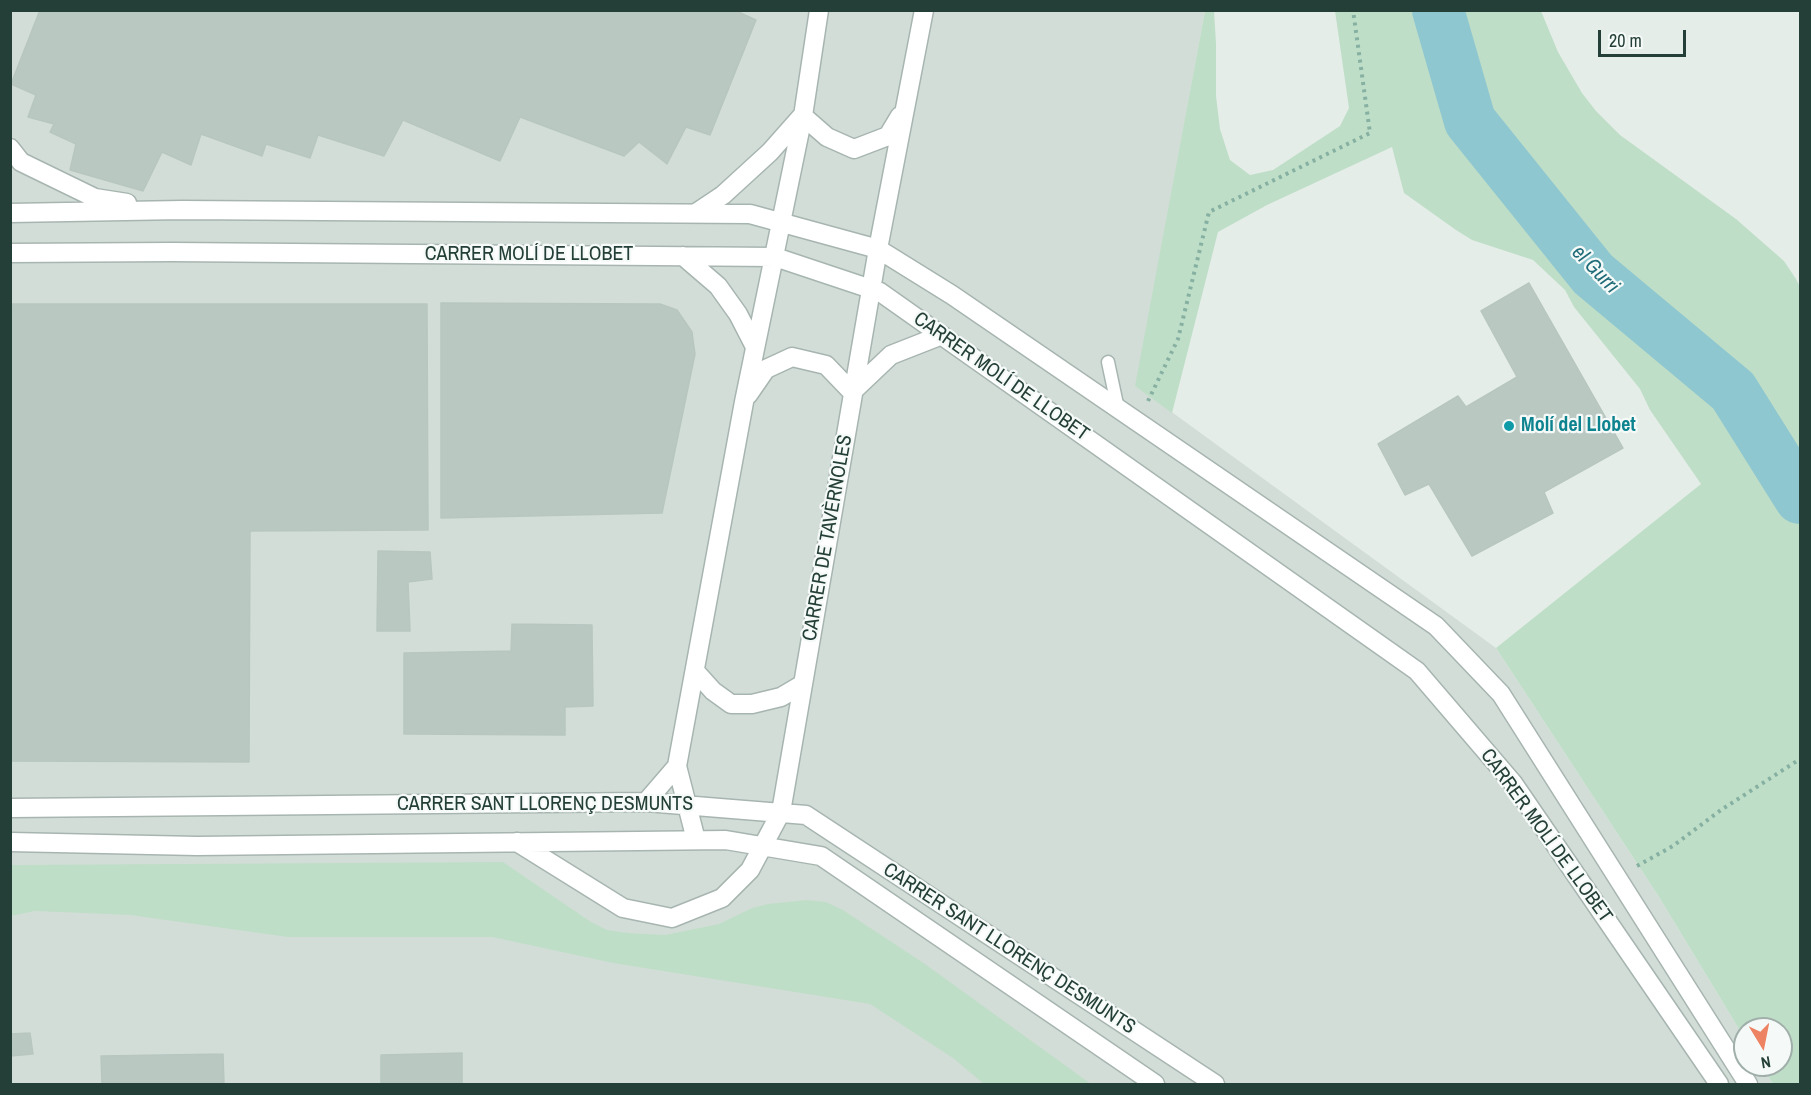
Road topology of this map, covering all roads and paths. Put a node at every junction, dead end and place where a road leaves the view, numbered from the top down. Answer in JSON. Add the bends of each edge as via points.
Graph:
{"nodes":[{"id":1,"x":819,"y":10,"type":"edge"},
{"id":2,"x":924,"y":10,"type":"edge"},
{"id":3,"x":1353,"y":10,"type":"edge"},
{"id":4,"x":905,"y":107,"type":"junction"},
{"id":5,"x":802,"y":116,"type":"junction"},
{"id":6,"x":10,"y":148,"type":"edge"},
{"id":7,"x":182,"y":210,"type":"junction"},
{"id":8,"x":10,"y":213,"type":"edge"},
{"id":9,"x":696,"y":213,"type":"junction"},
{"id":10,"x":781,"y":223,"type":"junction"},
{"id":11,"x":878,"y":249,"type":"junction"},
{"id":12,"x":10,"y":253,"type":"edge"},
{"id":13,"x":683,"y":256,"type":"junction"},
{"id":14,"x":775,"y":257,"type":"junction"},
{"id":15,"x":871,"y":289,"type":"junction"},
{"id":16,"x":942,"y":335,"type":"junction"},
{"id":17,"x":755,"y":347,"type":"junction"},
{"id":18,"x":1108,"y":362,"type":"dead end"},
{"id":19,"x":852,"y":392,"type":"junction"},
{"id":20,"x":744,"y":402,"type":"junction"},
{"id":21,"x":1148,"y":403,"type":"dead end"},
{"id":22,"x":1118,"y":409,"type":"junction"},
{"id":23,"x":695,"y":671,"type":"junction"},
{"id":24,"x":803,"y":684,"type":"junction"},
{"id":25,"x":1800,"y":759,"type":"edge"},
{"id":26,"x":677,"y":766,"type":"junction"},
{"id":27,"x":646,"y":802,"type":"junction"},
{"id":28,"x":687,"y":805,"type":"junction"},
{"id":29,"x":10,"y":808,"type":"edge"},
{"id":30,"x":781,"y":812,"type":"junction"},
{"id":31,"x":696,"y":840,"type":"junction"},
{"id":32,"x":10,"y":842,"type":"edge"},
{"id":33,"x":517,"y":842,"type":"junction"},
{"id":34,"x":763,"y":846,"type":"junction"},
{"id":35,"x":1630,"y":870,"type":"dead end"},
{"id":36,"x":1155,"y":1084,"type":"edge"},
{"id":37,"x":1215,"y":1084,"type":"edge"},
{"id":38,"x":1719,"y":1084,"type":"edge"},
{"id":39,"x":1748,"y":1084,"type":"edge"}],
"edges":[{"from":1,"to":5,"type":"street"},
{"from":2,"to":4,"type":"street","name":"CARRER DE TAVÈRNOLES"},
{"from":3,"to":21,"type":"path","via":[[1370,133],[1209,212],[1178,339]]},
{"from":4,"to":5,"type":"street","name":"CARRER DE TAVÈRNOLES","via":[[888,136],[854,149],[827,136]]},
{"from":4,"to":11,"type":"street","name":"CARRER DE TAVÈRNOLES"},
{"from":5,"to":9,"type":"street","via":[[770,152],[723,195]]},
{"from":5,"to":10,"type":"street"},
{"from":6,"to":7,"type":"street","name":"CARRER MOLÍ DE LLOBET","via":[[21,162],[94,198]]},
{"from":7,"to":8,"type":"street","name":"CARRER MOLÍ DE LLOBET"},
{"from":7,"to":9,"type":"street","name":"CARRER MOLÍ DE LLOBET"},
{"from":9,"to":10,"type":"street","name":"CARRER MOLÍ DE LLOBET","via":[[750,214]]},
{"from":10,"to":11,"type":"street","name":"CARRER MOLÍ DE LLOBET"},
{"from":10,"to":14,"type":"street"},
{"from":11,"to":15,"type":"street","name":"CARRER DE TAVÈRNOLES"},
{"from":11,"to":22,"type":"street","name":"CARRER MOLÍ DE LLOBET"},
{"from":12,"to":13,"type":"street","name":"CARRER MOLÍ DE LLOBET"},
{"from":13,"to":14,"type":"street","name":"CARRER MOLÍ DE LLOBET"},
{"from":13,"to":17,"type":"street","via":[[718,286]]},
{"from":14,"to":15,"type":"street","name":"CARRER MOLÍ DE LLOBET"},
{"from":14,"to":17,"type":"street"},
{"from":15,"to":16,"type":"street","name":"CARRER MOLÍ DE LLOBET"},
{"from":15,"to":19,"type":"street","name":"CARRER DE TAVÈRNOLES"},
{"from":16,"to":19,"type":"street","via":[[891,355]]},
{"from":16,"to":38,"type":"street","name":"CARRER MOLÍ DE LLOBET","via":[[1417,670],[1513,783]]},
{"from":17,"to":20,"type":"street"},
{"from":18,"to":22,"type":"lane"},
{"from":19,"to":20,"type":"street","via":[[826,365],[792,357],[766,369]]},
{"from":19,"to":24,"type":"street","name":"CARRER DE TAVÈRNOLES"},
{"from":20,"to":23,"type":"street"},
{"from":22,"to":39,"type":"street","name":"CARRER MOLÍ DE LLOBET","via":[[1436,626],[1501,694]]},
{"from":23,"to":24,"type":"street","via":[[731,704],[781,697]]},
{"from":23,"to":26,"type":"street"},
{"from":24,"to":30,"type":"street","name":"CARRER DE TAVÈRNOLES"},
{"from":25,"to":35,"type":"path","via":[[1720,810],[1673,846]]},
{"from":26,"to":27,"type":"street"},
{"from":26,"to":28,"type":"street"},
{"from":27,"to":28,"type":"street","name":"CARRER SANT LLORENÇ DESMUNTS"},
{"from":27,"to":29,"type":"street","name":"CARRER SANT LLORENÇ DESMUNTS"},
{"from":28,"to":30,"type":"street","name":"CARRER SANT LLORENÇ DESMUNTS"},
{"from":28,"to":31,"type":"street"},
{"from":30,"to":34,"type":"street","name":"CARRER DE TAVÈRNOLES"},
{"from":30,"to":37,"type":"street","name":"CARRER SANT LLORENÇ DESMUNTS","via":[[806,815]]},
{"from":31,"to":33,"type":"street","name":"CARRER SANT LLORENÇ DESMUNTS"},
{"from":31,"to":34,"type":"street","name":"CARRER SANT LLORENÇ DESMUNTS"},
{"from":32,"to":33,"type":"street","name":"CARRER SANT LLORENÇ DESMUNTS","via":[[198,846]]},
{"from":33,"to":34,"type":"street","name":"CARRER DE TAVÈRNOLES","via":[[623,908],[672,918],[722,898],[750,870]]},
{"from":34,"to":36,"type":"street","name":"CARRER SANT LLORENÇ DESMUNTS","via":[[821,856]]}]}
